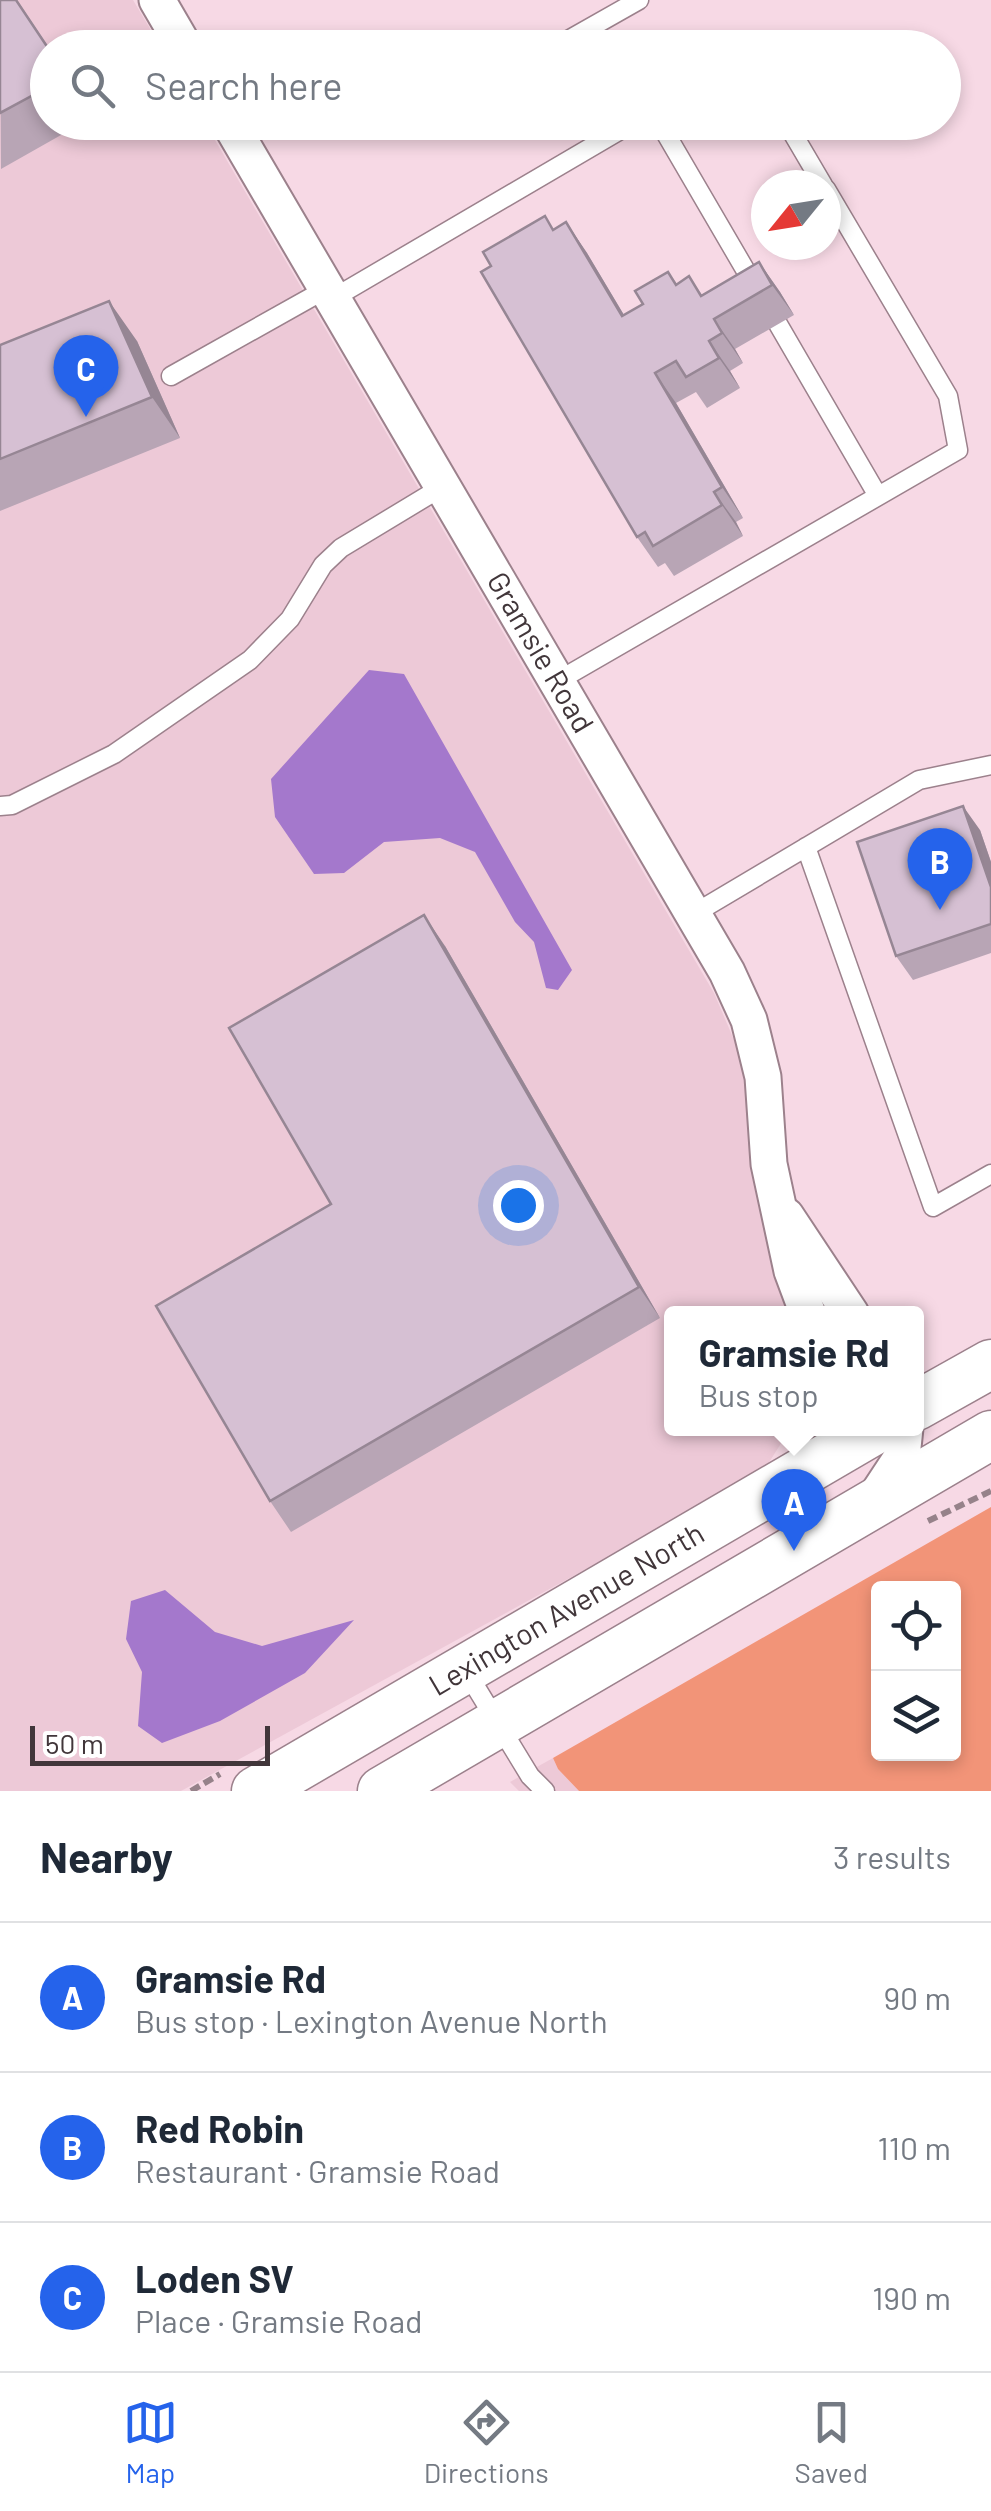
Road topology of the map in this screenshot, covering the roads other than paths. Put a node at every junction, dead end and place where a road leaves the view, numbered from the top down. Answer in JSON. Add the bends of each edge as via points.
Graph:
{"nodes":[{"id":1,"x":157,"y":0,"type":"edge"},
{"id":2,"x":639,"y":0,"type":"edge"},
{"id":3,"x":174,"y":30,"type":"edge"},
{"id":4,"x":586,"y":30,"type":"edge"},
{"id":5,"x":239,"y":140,"type":"edge"},
{"id":6,"x":602,"y":140,"type":"edge"},
{"id":7,"x":670,"y":140,"type":"edge"},
{"id":8,"x":797,"y":140,"type":"edge"},
{"id":9,"x":815,"y":170,"type":"edge"},
{"id":10,"x":841,"y":214,"type":"edge"},
{"id":11,"x":329,"y":294,"type":"junction"},
{"id":12,"x":764,"y":302,"type":"edge"},
{"id":13,"x":778,"y":324,"type":"dead end"},
{"id":14,"x":170,"y":376,"type":"dead end"},
{"id":15,"x":442,"y":486,"type":"junction"},
{"id":16,"x":878,"y":496,"type":"junction"},
{"id":17,"x":556,"y":682,"type":"junction"},
{"id":18,"x":991,"y":765,"type":"edge"},
{"id":19,"x":0,"y":806,"type":"edge"},
{"id":20,"x":806,"y":847,"type":"junction"},
{"id":21,"x":692,"y":914,"type":"junction"},
{"id":22,"x":991,"y":1174,"type":"edge"},
{"id":23,"x":780,"y":1207,"type":"junction"},
{"id":24,"x":805,"y":1306,"type":"edge"},
{"id":25,"x":847,"y":1306,"type":"edge"},
{"id":26,"x":991,"y":1364,"type":"edge"},
{"id":27,"x":924,"y":1402,"type":"edge"},
{"id":28,"x":991,"y":1435,"type":"edge"},
{"id":29,"x":853,"y":1436,"type":"edge"},
{"id":30,"x":905,"y":1436,"type":"edge"},
{"id":31,"x":818,"y":1447,"type":"edge"},
{"id":32,"x":870,"y":1506,"type":"junction"},
{"id":33,"x":466,"y":1670,"type":"junction"},
{"id":34,"x":497,"y":1723,"type":"junction"},
{"id":35,"x":256,"y":1791,"type":"edge"},
{"id":36,"x":382,"y":1791,"type":"edge"},
{"id":37,"x":544,"y":1791,"type":"edge"}],
"edges":[{"from":1,"to":3,"type":"street"},
{"from":2,"to":4,"type":"lane"},
{"from":5,"to":11,"type":"street","name":"Gramsie Road"},
{"from":6,"to":11,"type":"lane"},
{"from":7,"to":12,"type":"lane"},
{"from":8,"to":9,"type":"lane"},
{"from":10,"to":16,"type":"lane","via":[[948,396],[958,450]]},
{"from":11,"to":14,"type":"lane"},
{"from":11,"to":15,"type":"street","name":"Gramsie Road"},
{"from":13,"to":16,"type":"lane"},
{"from":15,"to":17,"type":"street","name":"Gramsie Road"},
{"from":15,"to":19,"type":"lane","via":[[342,548],[250,660],[114,754]]},
{"from":16,"to":17,"type":"lane"},
{"from":17,"to":21,"type":"street","name":"Gramsie Road"},
{"from":18,"to":20,"type":"lane","via":[[919,780]]},
{"from":20,"to":21,"type":"lane"},
{"from":20,"to":22,"type":"lane","via":[[934,1207]]},
{"from":21,"to":23,"type":"street","name":"Gramsie Road","via":[[749,1020]]},
{"from":23,"to":24,"type":"street","name":"Gramsie Road"},
{"from":23,"to":25,"type":"street","name":"Gramsie Road"},
{"from":26,"to":27,"type":"main road"},
{"from":28,"to":32,"type":"main road","name":"Lexington Avenue North"},
{"from":29,"to":31,"type":"main road","name":"Lexington Avenue North"},
{"from":30,"to":32,"type":"street","via":[[902,1457]]},
{"from":31,"to":33,"type":"main road","name":"Lexington Avenue North"},
{"from":32,"to":34,"type":"main road","name":"Lexington Avenue North"},
{"from":33,"to":34,"type":"lane"},
{"from":33,"to":35,"type":"main road","name":"Lexington Avenue North"},
{"from":34,"to":36,"type":"main road","name":"Lexington Avenue North"},
{"from":34,"to":37,"type":"lane"}]}
